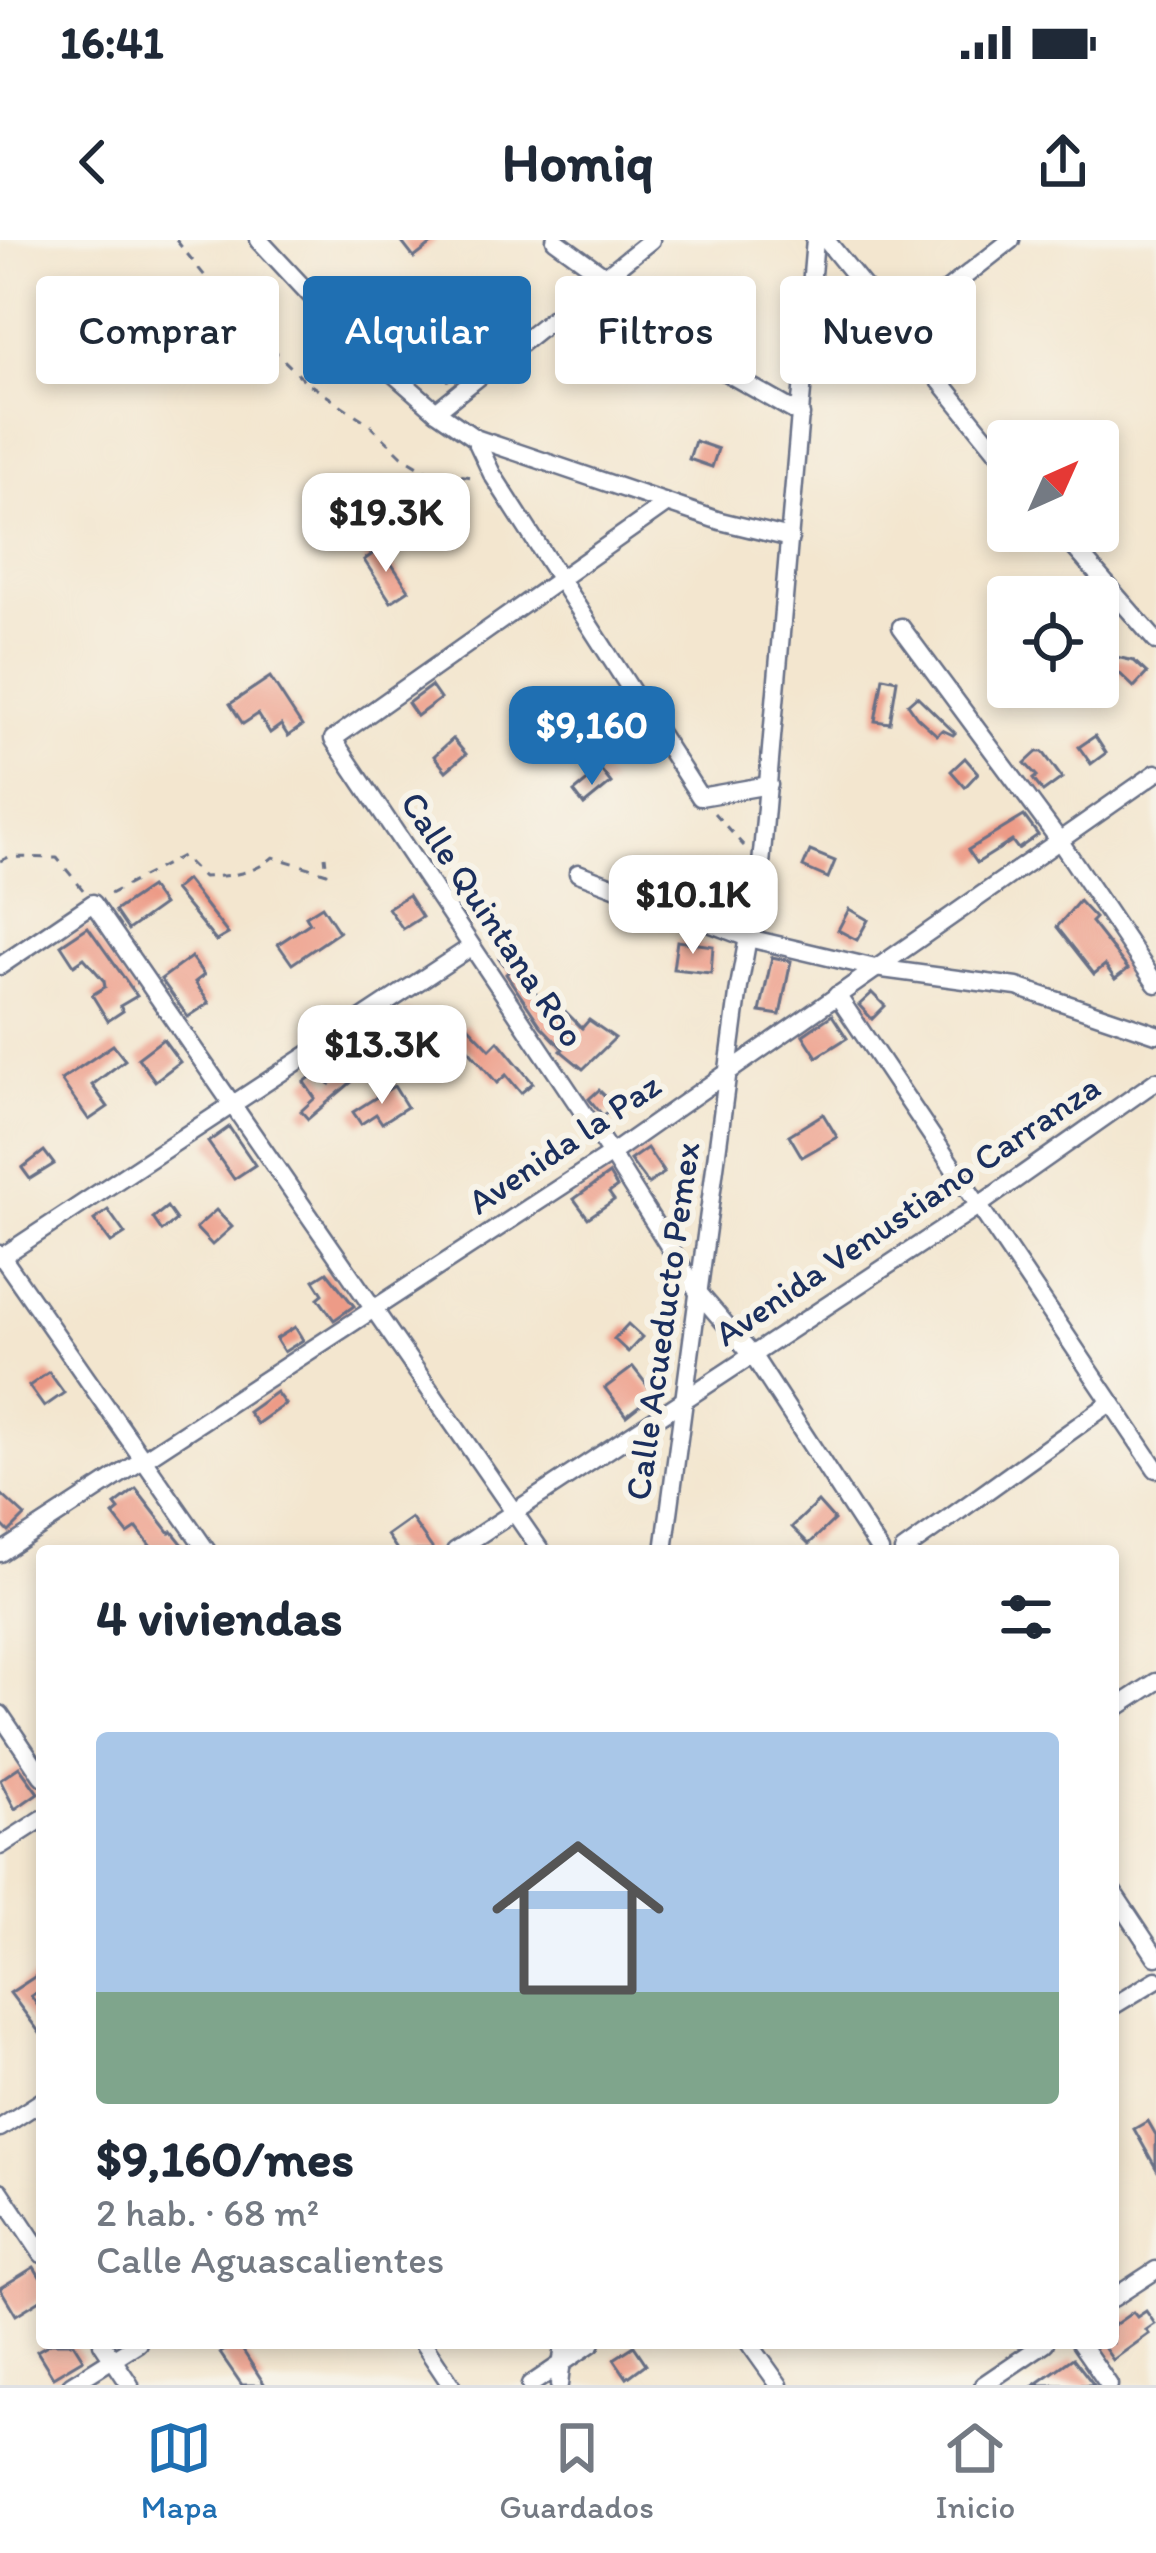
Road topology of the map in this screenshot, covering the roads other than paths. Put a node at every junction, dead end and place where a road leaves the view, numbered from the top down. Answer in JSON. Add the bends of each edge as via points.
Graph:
{"nodes":[{"id":1,"x":259,"y":240,"type":"edge"},
{"id":2,"x":555,"y":240,"type":"edge"},
{"id":3,"x":651,"y":240,"type":"edge"},
{"id":4,"x":815,"y":240,"type":"edge"},
{"id":5,"x":826,"y":240,"type":"edge"},
{"id":6,"x":1011,"y":240,"type":"edge"},
{"id":7,"x":605,"y":276,"type":"edge"},
{"id":8,"x":607,"y":276,"type":"edge"},
{"id":9,"x":857,"y":276,"type":"edge"},
{"id":10,"x":965,"y":276,"type":"edge"},
{"id":11,"x":555,"y":317,"type":"edge"},
{"id":12,"x":746,"y":384,"type":"edge"},
{"id":13,"x":945,"y":384,"type":"edge"},
{"id":14,"x":436,"y":411,"type":"junction"},
{"id":15,"x":800,"y":415,"type":"junction"},
{"id":16,"x":476,"y":438,"type":"junction"},
{"id":17,"x":987,"y":438,"type":"edge"},
{"id":18,"x":666,"y":504,"type":"junction"},
{"id":19,"x":790,"y":538,"type":"junction"},
{"id":20,"x":1078,"y":552,"type":"edge"},
{"id":21,"x":558,"y":578,"type":"junction"},
{"id":22,"x":901,"y":627,"type":"dead end"},
{"id":23,"x":1156,"y":641,"type":"edge"},
{"id":24,"x":1156,"y":773,"type":"edge"},
{"id":25,"x":769,"y":785,"type":"junction"},
{"id":26,"x":1059,"y":840,"type":"junction"},
{"id":27,"x":578,"y":872,"type":"dead end"},
{"id":28,"x":748,"y":938,"type":"junction"},
{"id":29,"x":471,"y":947,"type":"junction"},
{"id":30,"x":0,"y":966,"type":"edge"},
{"id":31,"x":875,"y":968,"type":"junction"},
{"id":32,"x":1156,"y":983,"type":"edge"},
{"id":33,"x":838,"y":994,"type":"junction"},
{"id":34,"x":1156,"y":1034,"type":"edge"},
{"id":35,"x":730,"y":1067,"type":"junction"},
{"id":36,"x":1156,"y":1081,"type":"edge"},
{"id":37,"x":230,"y":1106,"type":"junction"},
{"id":38,"x":611,"y":1154,"type":"junction"},
{"id":39,"x":978,"y":1206,"type":"junction"},
{"id":40,"x":1,"y":1256,"type":"edge"},
{"id":41,"x":697,"y":1291,"type":"junction"},
{"id":42,"x":376,"y":1310,"type":"junction"},
{"id":43,"x":753,"y":1356,"type":"junction"},
{"id":44,"x":687,"y":1398,"type":"junction"},
{"id":45,"x":1110,"y":1403,"type":"junction"},
{"id":46,"x":145,"y":1461,"type":"junction"},
{"id":47,"x":1156,"y":1469,"type":"edge"},
{"id":48,"x":516,"y":1511,"type":"junction"},
{"id":49,"x":203,"y":1545,"type":"edge"},
{"id":50,"x":463,"y":1545,"type":"edge"},
{"id":51,"x":537,"y":1545,"type":"edge"},
{"id":52,"x":665,"y":1545,"type":"edge"},
{"id":53,"x":876,"y":1545,"type":"edge"},
{"id":54,"x":911,"y":1545,"type":"edge"},
{"id":55,"x":0,"y":1552,"type":"edge"},
{"id":56,"x":1156,"y":1682,"type":"edge"},
{"id":57,"x":1119,"y":1706,"type":"edge"},
{"id":58,"x":0,"y":1714,"type":"edge"},
{"id":59,"x":36,"y":1767,"type":"edge"},
{"id":60,"x":36,"y":1823,"type":"edge"},
{"id":61,"x":0,"y":1846,"type":"edge"},
{"id":62,"x":1119,"y":1901,"type":"edge"},
{"id":63,"x":1156,"y":1957,"type":"edge"},
{"id":64,"x":1156,"y":1980,"type":"edge"},
{"id":65,"x":1119,"y":2002,"type":"edge"},
{"id":66,"x":36,"y":2105,"type":"edge"},
{"id":67,"x":0,"y":2128,"type":"edge"},
{"id":68,"x":0,"y":2192,"type":"edge"},
{"id":69,"x":36,"y":2245,"type":"edge"},
{"id":70,"x":1156,"y":2270,"type":"edge"},
{"id":71,"x":1119,"y":2294,"type":"edge"},
{"id":72,"x":106,"y":2349,"type":"edge"},
{"id":73,"x":129,"y":2349,"type":"edge"},
{"id":74,"x":427,"y":2349,"type":"edge"},
{"id":75,"x":563,"y":2349,"type":"edge"},
{"id":76,"x":584,"y":2349,"type":"edge"},
{"id":77,"x":753,"y":2349,"type":"edge"},
{"id":78,"x":1037,"y":2349,"type":"edge"},
{"id":79,"x":1084,"y":2349,"type":"edge"},
{"id":80,"x":113,"y":2359,"type":"junction"},
{"id":81,"x":561,"y":2365,"type":"junction"},
{"id":82,"x":71,"y":2385,"type":"edge"},
{"id":83,"x":130,"y":2385,"type":"edge"},
{"id":84,"x":451,"y":2385,"type":"edge"},
{"id":85,"x":530,"y":2385,"type":"edge"},
{"id":86,"x":559,"y":2385,"type":"edge"},
{"id":87,"x":779,"y":2385,"type":"edge"},
{"id":88,"x":983,"y":2385,"type":"edge"},
{"id":89,"x":1109,"y":2385,"type":"edge"}],
"edges":[{"from":1,"to":14,"type":"street","via":[[342,329]]},
{"from":2,"to":7,"type":"street"},
{"from":3,"to":8,"type":"street"},
{"from":4,"to":15,"type":"street","name":"Calle Acueducto Pemex"},
{"from":5,"to":9,"type":"street"},
{"from":6,"to":10,"type":"street"},
{"from":11,"to":14,"type":"street"},
{"from":12,"to":15,"type":"street"},
{"from":13,"to":17,"type":"street"},
{"from":14,"to":16,"type":"street"},
{"from":15,"to":19,"type":"street","name":"Calle Acueducto Pemex"},
{"from":16,"to":18,"type":"street"},
{"from":16,"to":21,"type":"street"},
{"from":18,"to":19,"type":"street"},
{"from":18,"to":21,"type":"street"},
{"from":19,"to":25,"type":"street","name":"Calle Acueducto Pemex"},
{"from":20,"to":23,"type":"street"},
{"from":21,"to":25,"type":"street","via":[[700,797]]},
{"from":21,"to":29,"type":"street","name":"Calle Quintana Roo","via":[[333,739]]},
{"from":22,"to":26,"type":"street"},
{"from":24,"to":26,"type":"street","name":"Avenida la Paz"},
{"from":25,"to":28,"type":"street","name":"Calle Acueducto Pemex"},
{"from":26,"to":31,"type":"street","name":"Avenida la Paz"},
{"from":26,"to":32,"type":"street"},
{"from":27,"to":28,"type":"street"},
{"from":28,"to":31,"type":"street"},
{"from":28,"to":35,"type":"street","name":"Calle Acueducto Pemex"},
{"from":29,"to":37,"type":"street"},
{"from":29,"to":38,"type":"street","name":"Calle Quintana Roo"},
{"from":30,"to":37,"type":"street","via":[[93,903]]},
{"from":31,"to":33,"type":"street","name":"Avenida la Paz"},
{"from":31,"to":34,"type":"street","via":[[1017,987]]},
{"from":33,"to":35,"type":"street","name":"Avenida la Paz"},
{"from":33,"to":39,"type":"street"},
{"from":35,"to":38,"type":"street","name":"Avenida la Paz"},
{"from":35,"to":41,"type":"street","name":"Calle Acueducto Pemex"},
{"from":36,"to":39,"type":"street","name":"Avenida Venustiano Carranza"},
{"from":37,"to":40,"type":"street"},
{"from":37,"to":42,"type":"street"},
{"from":38,"to":41,"type":"street","name":"Calle Quintana Roo"},
{"from":38,"to":42,"type":"street","name":"Avenida la Paz"},
{"from":39,"to":43,"type":"street","name":"Avenida Venustiano Carranza"},
{"from":39,"to":45,"type":"street"},
{"from":40,"to":46,"type":"street"},
{"from":41,"to":43,"type":"street","name":"Calle Quintana Roo"},
{"from":41,"to":44,"type":"street","name":"Calle Acueducto Pemex"},
{"from":42,"to":46,"type":"street","name":"Avenida la Paz"},
{"from":42,"to":48,"type":"street"},
{"from":43,"to":44,"type":"street","name":"Avenida Venustiano Carranza"},
{"from":43,"to":53,"type":"street","name":"Calle Quintana Roo"},
{"from":44,"to":48,"type":"street","name":"Avenida Venustiano Carranza"},
{"from":44,"to":52,"type":"street","name":"Calle Acueducto Pemex"},
{"from":45,"to":47,"type":"street"},
{"from":45,"to":54,"type":"street"},
{"from":46,"to":49,"type":"street"},
{"from":46,"to":55,"type":"street","name":"Avenida la Paz"},
{"from":48,"to":50,"type":"street","name":"Avenida Venustiano Carranza"},
{"from":48,"to":51,"type":"street"},
{"from":56,"to":57,"type":"street"},
{"from":58,"to":59,"type":"street"},
{"from":60,"to":61,"type":"street"},
{"from":62,"to":63,"type":"street"},
{"from":64,"to":65,"type":"street"},
{"from":66,"to":67,"type":"street"},
{"from":68,"to":69,"type":"street"},
{"from":70,"to":71,"type":"street"},
{"from":72,"to":80,"type":"street"},
{"from":73,"to":80,"type":"street"},
{"from":74,"to":84,"type":"street"},
{"from":75,"to":81,"type":"street"},
{"from":76,"to":81,"type":"street"},
{"from":77,"to":87,"type":"street"},
{"from":78,"to":88,"type":"street"},
{"from":79,"to":89,"type":"street"},
{"from":80,"to":82,"type":"street"},
{"from":80,"to":83,"type":"street"},
{"from":81,"to":85,"type":"street"},
{"from":81,"to":86,"type":"street"}]}
